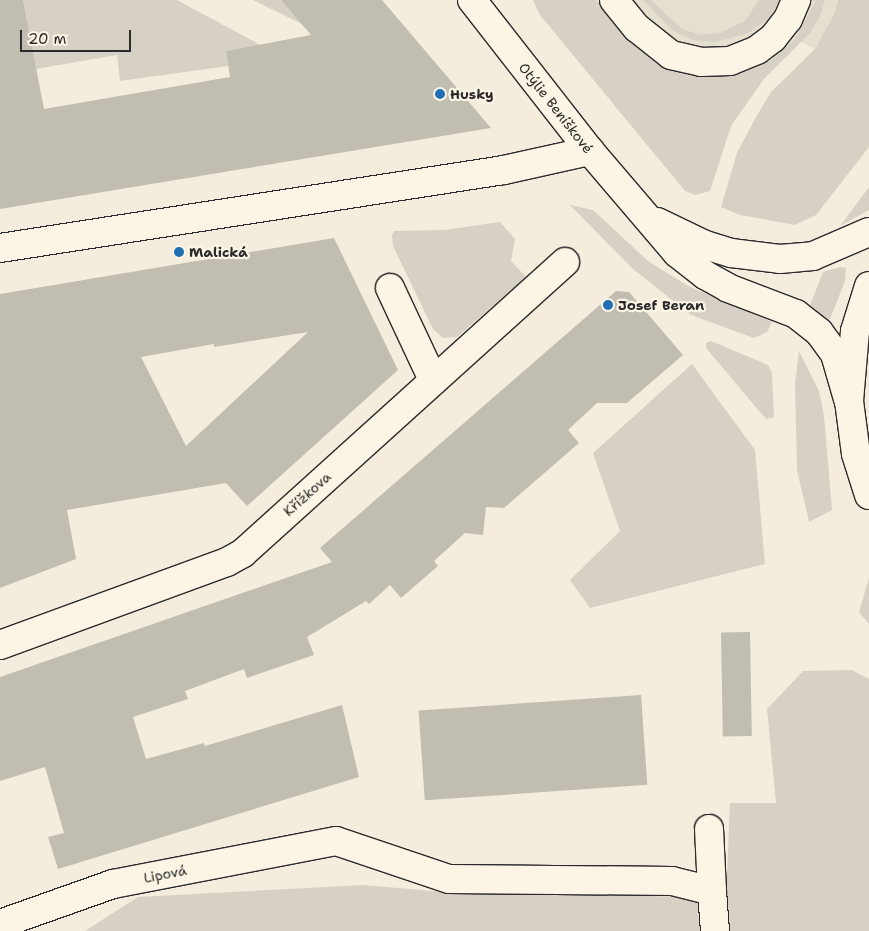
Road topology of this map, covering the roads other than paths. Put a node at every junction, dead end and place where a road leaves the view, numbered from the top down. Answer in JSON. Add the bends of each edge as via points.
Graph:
{"nodes":[{"id":1,"x":472,"y":0,"type":"edge"},
{"id":2,"x":614,"y":0,"type":"edge"},
{"id":3,"x":796,"y":0,"type":"edge"},
{"id":4,"x":590,"y":151,"type":"junction"},
{"id":5,"x":642,"y":214,"type":"junction"},
{"id":6,"x":869,"y":232,"type":"edge"},
{"id":7,"x":0,"y":248,"type":"edge"},
{"id":8,"x":565,"y":262,"type":"dead end"},
{"id":9,"x":869,"y":286,"type":"edge"},
{"id":10,"x":390,"y":288,"type":"dead end"},
{"id":11,"x":433,"y":380,"type":"junction"},
{"id":12,"x":849,"y":400,"type":"junction"},
{"id":13,"x":869,"y":495,"type":"edge"},
{"id":14,"x":0,"y":645,"type":"edge"},
{"id":15,"x":709,"y":829,"type":"dead end"},
{"id":16,"x":712,"y":891,"type":"junction"},
{"id":17,"x":0,"y":924,"type":"edge"},
{"id":18,"x":715,"y":931,"type":"edge"}],
"edges":[{"from":1,"to":4,"type":"street","name":"Otýlie Beníškové"},
{"from":2,"to":3,"type":"street","via":[[637,28],[671,55],[701,62],[730,61],[757,50],[773,38],[788,19]]},
{"from":4,"to":5,"type":"street","name":"Otýlie Beníškové"},
{"from":4,"to":7,"type":"street","via":[[504,170]]},
{"from":5,"to":6,"type":"street","via":[[704,245],[753,257],[813,256]]},
{"from":5,"to":12,"type":"street","name":"Otýlie Beníškové","via":[[692,267],[728,288],[796,314],[819,332],[835,354]]},
{"from":8,"to":11,"type":"street","name":"Křížkova"},
{"from":9,"to":12,"type":"street","via":[[855,331]]},
{"from":10,"to":11,"type":"street"},
{"from":11,"to":14,"type":"street","name":"Křížkova","via":[[248,549],[227,562]]},
{"from":12,"to":13,"type":"street","via":[[852,436]]},
{"from":15,"to":16,"type":"street"},
{"from":16,"to":17,"type":"street","name":"Lipová","via":[[672,881],[449,879],[336,841],[113,884]]},
{"from":16,"to":18,"type":"street"}]}
